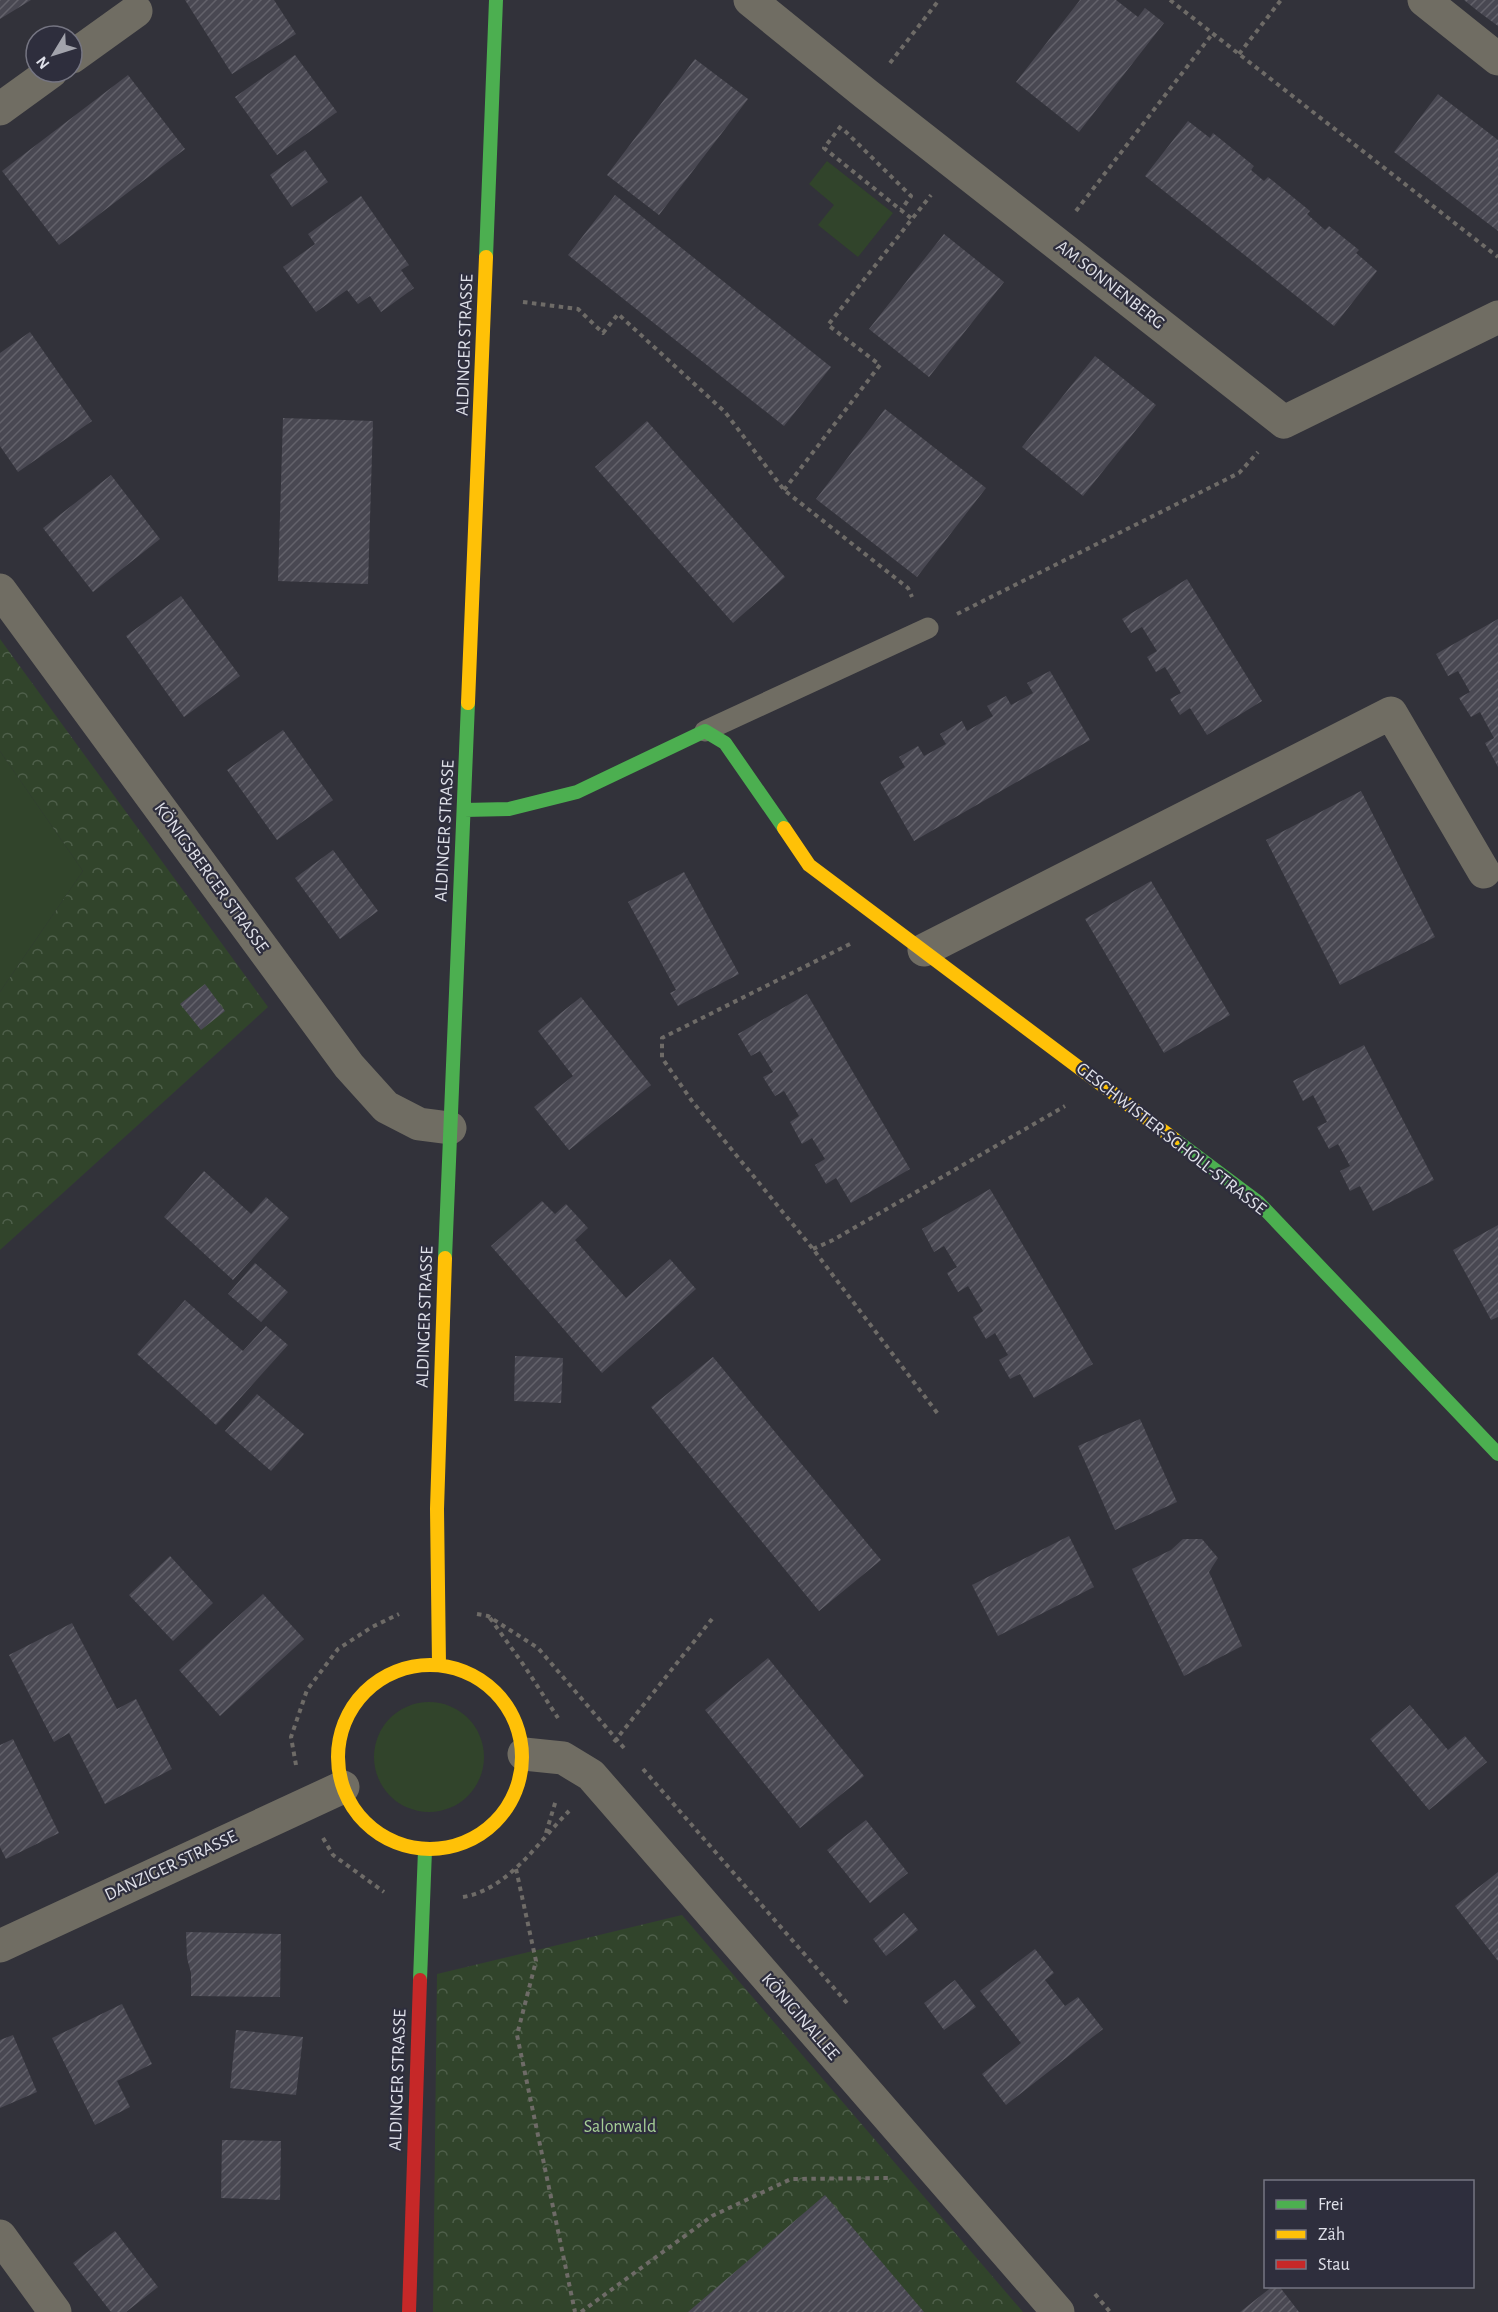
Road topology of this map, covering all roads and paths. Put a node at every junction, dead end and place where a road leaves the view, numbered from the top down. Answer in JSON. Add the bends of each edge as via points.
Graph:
{"nodes":[{"id":1,"x":496,"y":0,"type":"edge"},
{"id":2,"x":750,"y":0,"type":"edge"},
{"id":3,"x":939,"y":0,"type":"edge"},
{"id":4,"x":1170,"y":0,"type":"edge"},
{"id":5,"x":1281,"y":0,"type":"edge"},
{"id":6,"x":1424,"y":0,"type":"edge"},
{"id":7,"x":136,"y":11,"type":"dead end"},
{"id":8,"x":1213,"y":33,"type":"junction"},
{"id":9,"x":84,"y":48,"type":"edge"},
{"id":10,"x":1239,"y":54,"type":"junction"},
{"id":11,"x":1498,"y":59,"type":"edge"},
{"id":12,"x":34,"y":84,"type":"edge"},
{"id":13,"x":866,"y":94,"type":"junction"},
{"id":14,"x":0,"y":109,"type":"edge"},
{"id":15,"x":901,"y":210,"type":"junction"},
{"id":16,"x":1053,"y":241,"type":"junction"},
{"id":17,"x":1498,"y":257,"type":"edge"},
{"id":18,"x":485,"y":298,"type":"junction"},
{"id":19,"x":1498,"y":317,"type":"edge"},
{"id":20,"x":1239,"y":473,"type":"dead end"},
{"id":21,"x":784,"y":490,"type":"junction"},
{"id":22,"x":0,"y":590,"type":"edge"},
{"id":23,"x":928,"y":628,"type":"junction"},
{"id":24,"x":705,"y":731,"type":"junction"},
{"id":25,"x":464,"y":810,"type":"junction"},
{"id":26,"x":1484,"y":872,"type":"dead end"},
{"id":27,"x":878,"y":917,"type":"junction"},
{"id":28,"x":924,"y":950,"type":"junction"},
{"id":29,"x":1093,"y":1078,"type":"junction"},
{"id":30,"x":450,"y":1128,"type":"junction"},
{"id":31,"x":813,"y":1249,"type":"junction"},
{"id":32,"x":938,"y":1414,"type":"dead end"},
{"id":33,"x":1498,"y":1454,"type":"edge"},
{"id":34,"x":712,"y":1619,"type":"dead end"},
{"id":35,"x":439,"y":1664,"type":"junction"},
{"id":36,"x":524,"y":1754,"type":"junction"},
{"id":37,"x":563,"y":1758,"type":"junction"},
{"id":38,"x":343,"y":1787,"type":"junction"},
{"id":39,"x":572,"y":1807,"type":"dead end"},
{"id":40,"x":425,"y":1850,"type":"junction"},
{"id":41,"x":516,"y":1869,"type":"junction"},
{"id":42,"x":422,"y":1905,"type":"junction"},
{"id":43,"x":0,"y":1946,"type":"edge"},
{"id":44,"x":921,"y":2152,"type":"junction"},
{"id":45,"x":0,"y":2236,"type":"edge"},
{"id":46,"x":54,"y":2312,"type":"edge"},
{"id":47,"x":409,"y":2312,"type":"edge"},
{"id":48,"x":575,"y":2312,"type":"edge"},
{"id":49,"x":581,"y":2312,"type":"edge"},
{"id":50,"x":1058,"y":2312,"type":"edge"}],
"edges":[{"from":1,"to":18,"type":"main road","name":"ALDINGER STRASSE"},
{"from":2,"to":13,"type":"street","name":"AM SONNENBERG"},
{"from":3,"to":13,"type":"path"},
{"from":4,"to":8,"type":"path"},
{"from":5,"to":10,"type":"path"},
{"from":6,"to":11,"type":"street"},
{"from":7,"to":9,"type":"street"},
{"from":8,"to":10,"type":"path"},
{"from":8,"to":16,"type":"path"},
{"from":10,"to":17,"type":"path"},
{"from":12,"to":14,"type":"street"},
{"from":13,"to":16,"type":"street","name":"AM SONNENBERG"},
{"from":15,"to":15,"type":"path","via":[[824,148],[840,127],[911,196]]},
{"from":15,"to":21,"type":"path","via":[[912,219],[828,325],[880,365]]},
{"from":16,"to":19,"type":"street","name":"AM SONNENBERG","via":[[1284,422]]},
{"from":18,"to":21,"type":"path","via":[[578,309],[603,333],[618,314],[725,412]]},
{"from":18,"to":25,"type":"main road","name":"ALDINGER STRASSE"},
{"from":20,"to":23,"type":"path"},
{"from":21,"to":23,"type":"path","via":[[908,588]]},
{"from":22,"to":30,"type":"street","name":"KÖNIGSBERGER STRASSE","via":[[349,1066],[386,1107],[419,1124]]},
{"from":23,"to":24,"type":"lane"},
{"from":24,"to":25,"type":"main road","via":[[577,792],[509,808]]},
{"from":24,"to":27,"type":"main road","name":"GESCHWISTER-SCHOLL-STRASSE","via":[[725,743],[809,865]]},
{"from":25,"to":30,"type":"main road","name":"ALDINGER STRASSE"},
{"from":26,"to":28,"type":"street","via":[[1391,712]]},
{"from":27,"to":28,"type":"main road","name":"GESCHWISTER-SCHOLL-STRASSE"},
{"from":27,"to":31,"type":"path","via":[[857,941],[662,1038],[662,1058],[692,1101]]},
{"from":28,"to":29,"type":"main road","name":"GESCHWISTER-SCHOLL-STRASSE"},
{"from":29,"to":31,"type":"path","via":[[1069,1104]]},
{"from":29,"to":33,"type":"main road","name":"GESCHWISTER-SCHOLL-STRASSE","via":[[1258,1202]]},
{"from":30,"to":35,"type":"main road","name":"ALDINGER STRASSE","via":[[437,1509]]},
{"from":31,"to":32,"type":"path"},
{"from":34,"to":37,"type":"path","via":[[617,1739],[538,1648],[488,1616],[557,1715]]},
{"from":35,"to":36,"type":"main road","via":[[465,1670],[488,1683],[506,1703],[518,1727]]},
{"from":35,"to":38,"type":"main road","via":[[412,1665],[387,1674],[366,1689],[350,1710],[340,1734],[337,1761]]},
{"from":36,"to":37,"type":"street","name":"KÖNIGINALLEE"},
{"from":36,"to":40,"type":"main road","via":[[521,1779],[511,1803],[496,1823],[475,1838],[451,1847]]},
{"from":37,"to":44,"type":"street","name":"KÖNIGINALLEE","via":[[591,1775]]},
{"from":38,"to":40,"type":"main road","via":[[355,1811],[374,1831],[398,1844]]},
{"from":38,"to":43,"type":"street","name":"DANZIGER STRASSE"},
{"from":39,"to":41,"type":"path"},
{"from":40,"to":42,"type":"main road","name":"ALDINGER STRASSE"},
{"from":41,"to":42,"type":"path","via":[[480,1894]]},
{"from":41,"to":48,"type":"path","via":[[536,1962],[517,2035]]},
{"from":42,"to":47,"type":"main road","name":"ALDINGER STRASSE"},
{"from":44,"to":49,"type":"path","via":[[889,2178],[791,2179],[732,2206],[712,2216]]},
{"from":44,"to":50,"type":"street","name":"KÖNIGINALLEE"},
{"from":45,"to":46,"type":"street"}]}
